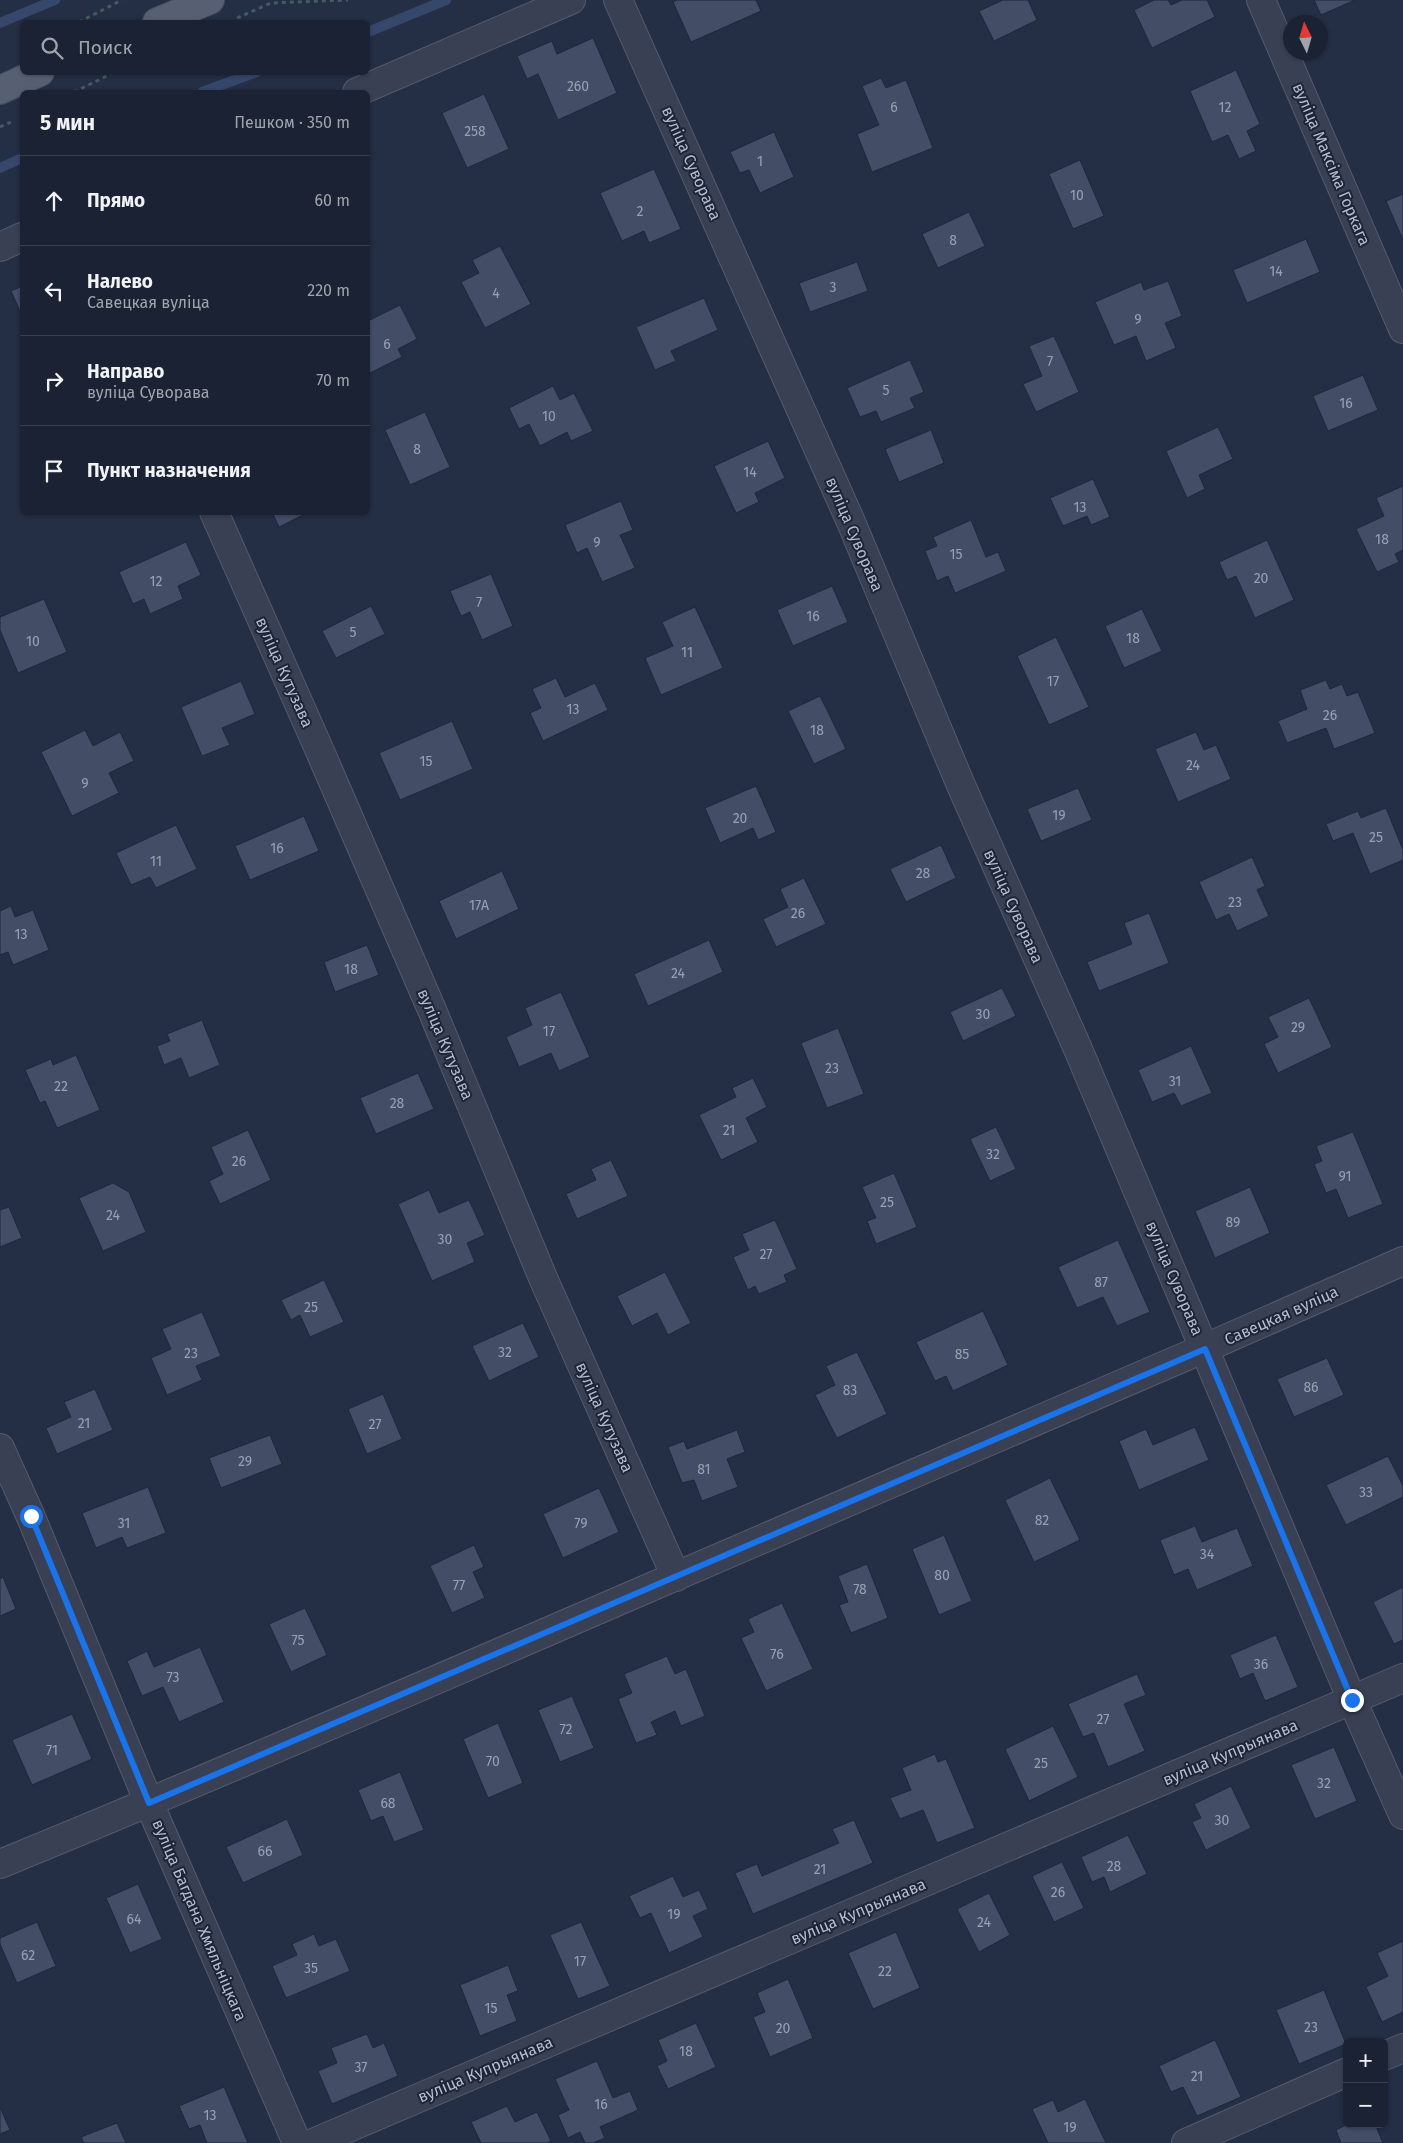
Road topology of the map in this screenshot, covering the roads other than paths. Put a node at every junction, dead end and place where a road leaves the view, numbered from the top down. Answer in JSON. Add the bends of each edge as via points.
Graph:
{"nodes":[{"id":1,"x":210,"y":0,"type":"edge"},
{"id":2,"x":571,"y":0,"type":"edge"},
{"id":3,"x":618,"y":0,"type":"edge"},
{"id":4,"x":1262,"y":0,"type":"edge"},
{"id":5,"x":162,"y":20,"type":"edge"},
{"id":6,"x":362,"y":90,"type":"edge"},
{"id":7,"x":20,"y":238,"type":"edge"},
{"id":8,"x":0,"y":247,"type":"edge"},
{"id":9,"x":1403,"y":329,"type":"edge"},
{"id":10,"x":215,"y":515,"type":"edge"},
{"id":11,"x":1403,"y":1261,"type":"edge"},
{"id":12,"x":1205,"y":1349,"type":"junction"},
{"id":13,"x":0,"y":1448,"type":"edge"},
{"id":14,"x":676,"y":1577,"type":"junction"},
{"id":15,"x":1403,"y":1678,"type":"edge"},
{"id":16,"x":1352,"y":1700,"type":"junction"},
{"id":17,"x":149,"y":1803,"type":"junction"},
{"id":18,"x":1403,"y":1816,"type":"edge"},
{"id":19,"x":0,"y":1864,"type":"edge"},
{"id":20,"x":1403,"y":2048,"type":"edge"},
{"id":21,"x":1388,"y":2054,"type":"edge"},
{"id":22,"x":1343,"y":2074,"type":"edge"},
{"id":23,"x":297,"y":2143,"type":"edge"},
{"id":24,"x":313,"y":2143,"type":"edge"},
{"id":25,"x":1186,"y":2143,"type":"edge"}],
"edges":[{"from":1,"to":5,"type":"main road"},
{"from":2,"to":6,"type":"street"},
{"from":3,"to":12,"type":"street","name":"вуліца Суворава","via":[[851,522],[960,783],[1078,1049]]},
{"from":4,"to":9,"type":"street","name":"вуліца Максіма Горкага"},
{"from":7,"to":8,"type":"street"},
{"from":10,"to":14,"type":"street","name":"вуліца Кутузава","via":[[432,1010],[543,1278]]},
{"from":11,"to":12,"type":"street","name":"Савецкая вуліца"},
{"from":12,"to":14,"type":"street","name":"Савецкая вуліца"},
{"from":12,"to":16,"type":"street","name":"вуліца Суворава"},
{"from":13,"to":17,"type":"street","name":"вуліца Багдана Хмяльніцкага"},
{"from":14,"to":17,"type":"street","name":"Савецкая вуліца"},
{"from":15,"to":16,"type":"street","name":"вуліца Купрыянава"},
{"from":16,"to":18,"type":"street","name":"вуліца Суворава"},
{"from":16,"to":24,"type":"street","name":"вуліца Купрыянава"},
{"from":17,"to":19,"type":"street","name":"Савецкая вуліца"},
{"from":17,"to":23,"type":"street","name":"вуліца Багдана Хмяльніцкага"},
{"from":20,"to":21,"type":"street"},
{"from":22,"to":25,"type":"street"}]}
